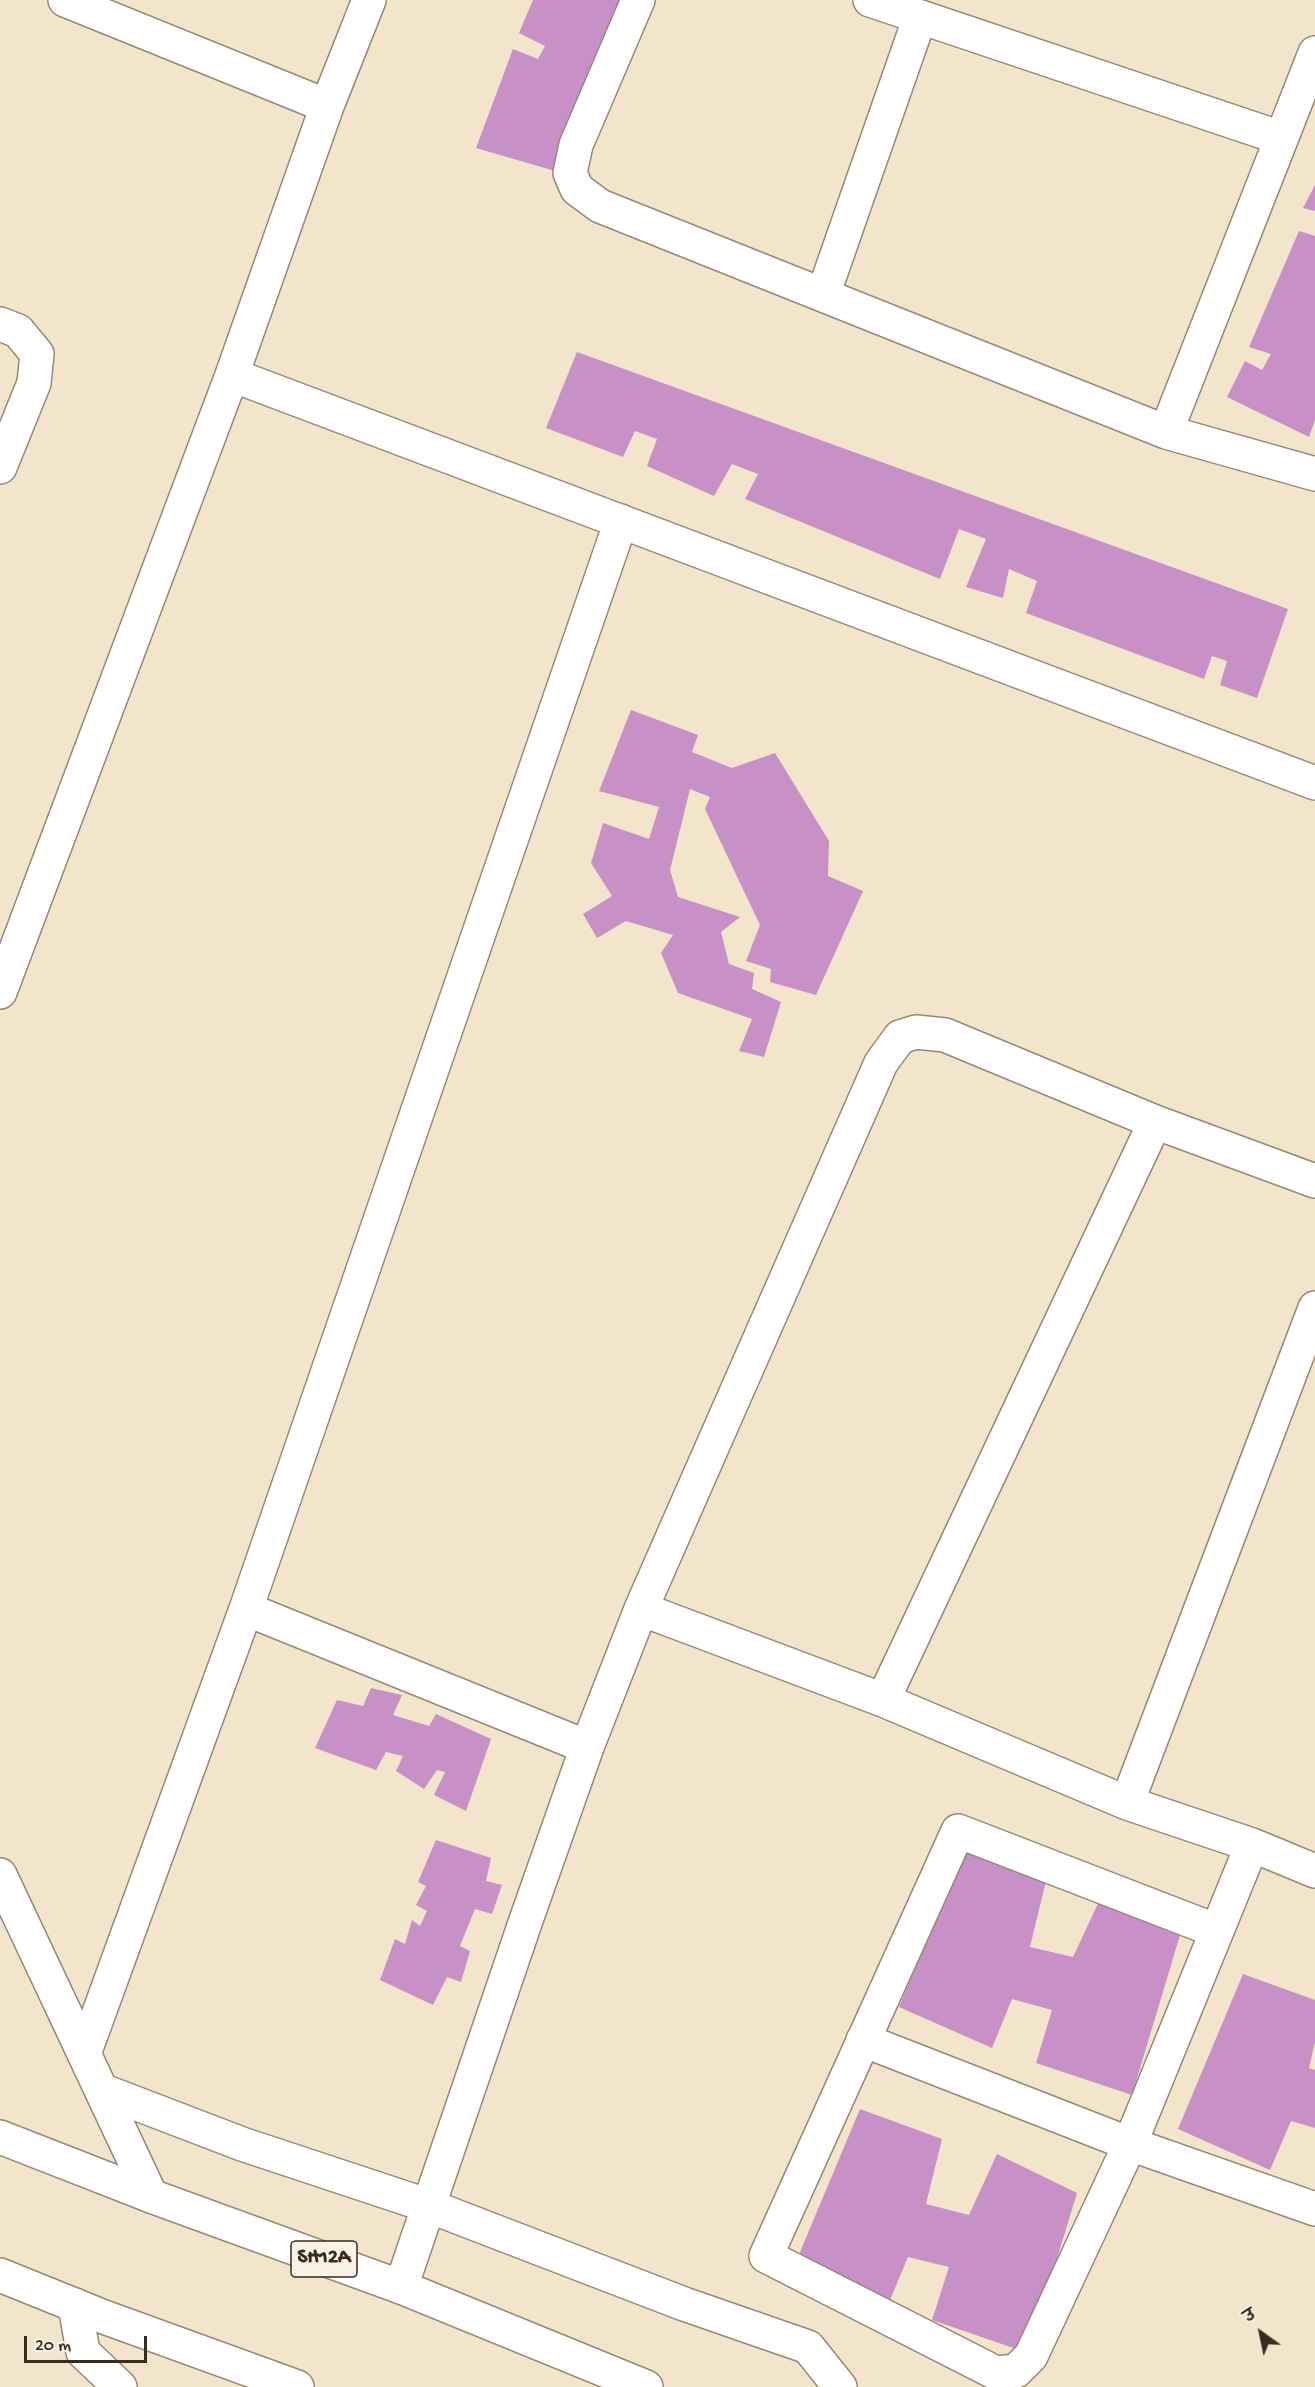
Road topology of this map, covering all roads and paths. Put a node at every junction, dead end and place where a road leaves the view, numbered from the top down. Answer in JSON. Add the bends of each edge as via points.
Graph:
{"nodes":[{"id":1,"x":65,"y":0,"type":"edge"},
{"id":2,"x":369,"y":0,"type":"edge"},
{"id":3,"x":638,"y":0,"type":"edge"},
{"id":4,"x":870,"y":0,"type":"edge"},
{"id":5,"x":920,"y":17,"type":"junction"},
{"id":6,"x":1315,"y":53,"type":"edge"},
{"id":7,"x":327,"y":106,"type":"junction"},
{"id":8,"x":1281,"y":138,"type":"junction"},
{"id":9,"x":823,"y":295,"type":"junction"},
{"id":10,"x":0,"y":324,"type":"edge"},
{"id":11,"x":232,"y":375,"type":"junction"},
{"id":12,"x":1166,"y":432,"type":"junction"},
{"id":13,"x":0,"y":466,"type":"edge"},
{"id":14,"x":1315,"y":474,"type":"edge"},
{"id":15,"x":621,"y":521,"type":"junction"},
{"id":16,"x":1315,"y":783,"type":"edge"},
{"id":17,"x":0,"y":992,"type":"edge"},
{"id":18,"x":1155,"y":1122,"type":"junction"},
{"id":19,"x":1315,"y":1181,"type":"edge"},
{"id":20,"x":1315,"y":1308,"type":"edge"},
{"id":21,"x":246,"y":1609,"type":"junction"},
{"id":22,"x":641,"y":1609,"type":"junction"},
{"id":23,"x":883,"y":1700,"type":"junction"},
{"id":24,"x":587,"y":1747,"type":"junction"},
{"id":25,"x":1127,"y":1803,"type":"junction"},
{"id":26,"x":1252,"y":1845,"type":"junction"},
{"id":27,"x":1315,"y":1871,"type":"edge"},
{"id":28,"x":0,"y":1875,"type":"edge"},
{"id":29,"x":1217,"y":1931,"type":"junction"},
{"id":30,"x":863,"y":2040,"type":"junction"},
{"id":31,"x":84,"y":2054,"type":"junction"},
{"id":32,"x":101,"y":2090,"type":"junction"},
{"id":33,"x":0,"y":2137,"type":"edge"},
{"id":34,"x":1130,"y":2144,"type":"junction"},
{"id":35,"x":151,"y":2196,"type":"junction"},
{"id":36,"x":429,"y":2206,"type":"junction"},
{"id":37,"x":1315,"y":2209,"type":"edge"},
{"id":38,"x":0,"y":2275,"type":"edge"},
{"id":39,"x":401,"y":2287,"type":"junction"},
{"id":40,"x":75,"y":2305,"type":"junction"},
{"id":41,"x":120,"y":2387,"type":"edge"},
{"id":42,"x":297,"y":2387,"type":"edge"},
{"id":43,"x":646,"y":2387,"type":"edge"},
{"id":44,"x":840,"y":2387,"type":"edge"}],
"edges":[{"from":1,"to":7,"type":"street"},
{"from":2,"to":7,"type":"street"},
{"from":3,"to":9,"type":"street","via":[[576,145],[570,173],[578,189],[600,206]]},
{"from":4,"to":5,"type":"street"},
{"from":5,"to":8,"type":"street"},
{"from":5,"to":9,"type":"street"},
{"from":6,"to":8,"type":"street"},
{"from":7,"to":11,"type":"street"},
{"from":8,"to":12,"type":"street"},
{"from":9,"to":12,"type":"street"},
{"from":10,"to":13,"type":"street","via":[[18,331],[37,354],[34,383]]},
{"from":11,"to":15,"type":"street"},
{"from":11,"to":17,"type":"street"},
{"from":12,"to":14,"type":"street"},
{"from":15,"to":16,"type":"street"},
{"from":15,"to":21,"type":"street"},
{"from":18,"to":19,"type":"street"},
{"from":18,"to":22,"type":"street","via":[[945,1035],[916,1032],[900,1037],[881,1063]]},
{"from":18,"to":23,"type":"street"},
{"from":20,"to":25,"type":"street"},
{"from":21,"to":24,"type":"street"},
{"from":21,"to":31,"type":"street"},
{"from":22,"to":23,"type":"street"},
{"from":22,"to":24,"type":"street"},
{"from":23,"to":25,"type":"street"},
{"from":24,"to":36,"type":"street"},
{"from":25,"to":26,"type":"street"},
{"from":26,"to":27,"type":"street"},
{"from":26,"to":29,"type":"street"},
{"from":28,"to":31,"type":"street"},
{"from":29,"to":30,"type":"street","via":[[958,1832]]},
{"from":29,"to":34,"type":"street"},
{"from":30,"to":34,"type":"street"},
{"from":30,"to":34,"type":"street","via":[[766,2256],[996,2373],[1016,2370],[1031,2356]]},
{"from":31,"to":32,"type":"street"},
{"from":32,"to":35,"type":"street"},
{"from":32,"to":36,"type":"street","via":[[242,2144]]},
{"from":33,"to":35,"type":"street","number":"SH12A"},
{"from":34,"to":37,"type":"street"},
{"from":35,"to":39,"type":"street","number":"SH12A"},
{"from":36,"to":39,"type":"street"},
{"from":36,"to":44,"type":"street","via":[[808,2347]]},
{"from":38,"to":40,"type":"street"},
{"from":39,"to":43,"type":"street","number":"SH12A"},
{"from":40,"to":41,"type":"street","via":[[83,2352]]},
{"from":40,"to":42,"type":"street"}]}
